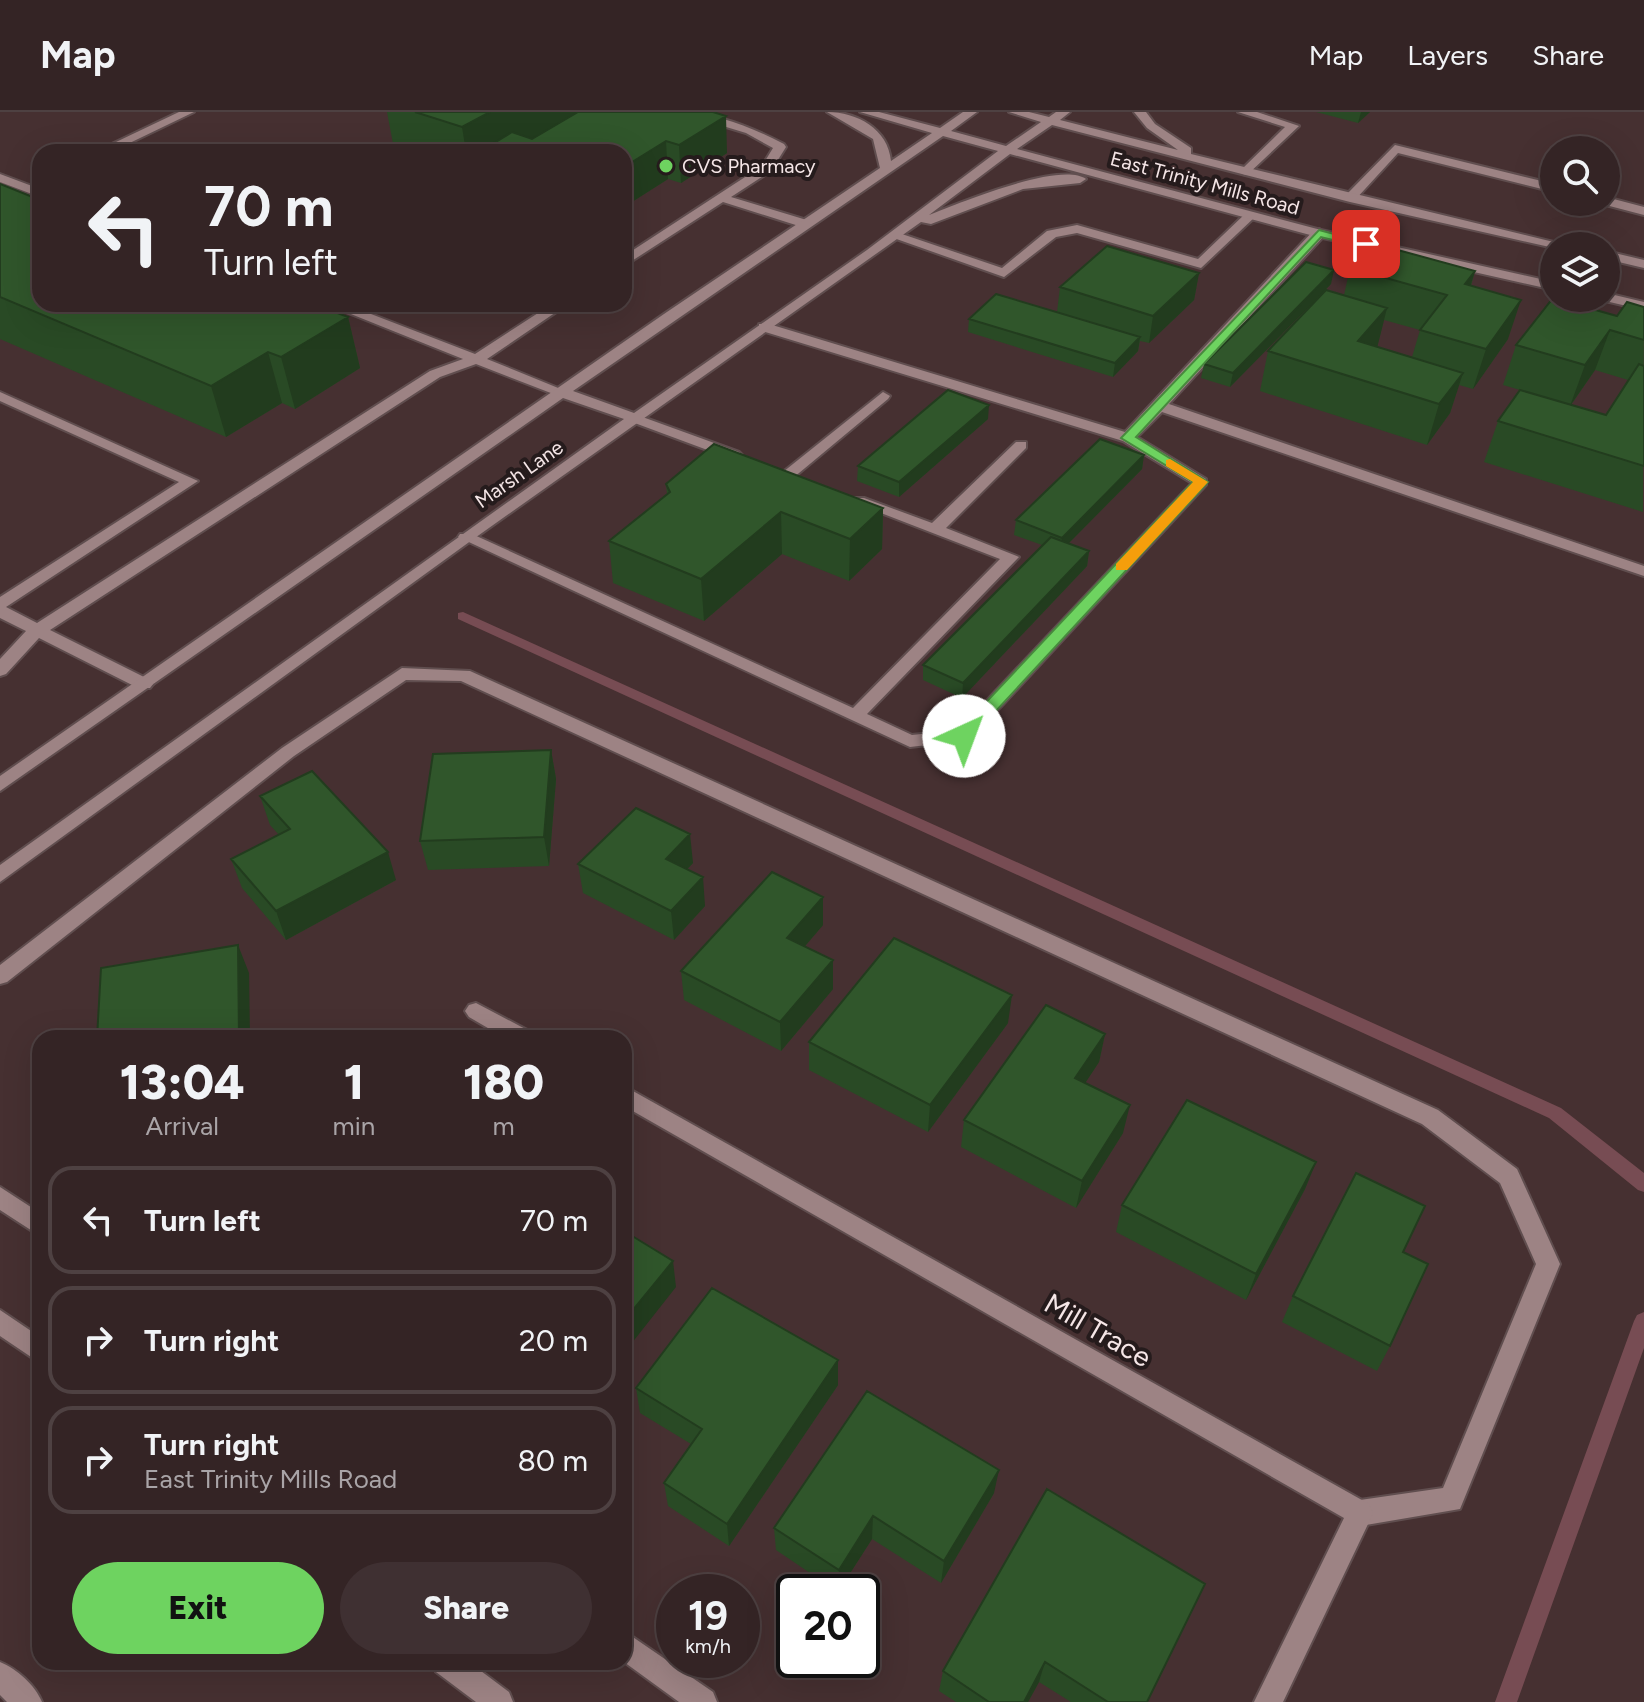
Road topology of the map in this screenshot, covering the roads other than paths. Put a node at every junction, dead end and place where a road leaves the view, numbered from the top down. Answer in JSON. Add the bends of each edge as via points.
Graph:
{"nodes":[{"id":1,"x":188,"y":112,"type":"edge"},
{"id":2,"x":683,"y":112,"type":"edge"},
{"id":3,"x":833,"y":112,"type":"edge"},
{"id":4,"x":866,"y":112,"type":"edge"},
{"id":5,"x":971,"y":112,"type":"edge"},
{"id":6,"x":1015,"y":112,"type":"edge"},
{"id":7,"x":1064,"y":112,"type":"edge"},
{"id":8,"x":1140,"y":112,"type":"edge"},
{"id":9,"x":1244,"y":112,"type":"edge"},
{"id":10,"x":1051,"y":121,"type":"junction"},
{"id":11,"x":941,"y":133,"type":"junction"},
{"id":12,"x":118,"y":144,"type":"edge"},
{"id":13,"x":1006,"y":151,"type":"junction"},
{"id":14,"x":1197,"y":158,"type":"junction"},
{"id":15,"x":886,"y":169,"type":"junction"},
{"id":16,"x":1247,"y":171,"type":"junction"},
{"id":17,"x":0,"y":178,"type":"edge"},
{"id":18,"x":1113,"y":180,"type":"junction"},
{"id":19,"x":32,"y":184,"type":"edge"},
{"id":20,"x":1540,"y":185,"type":"edge"},
{"id":21,"x":24,"y":187,"type":"junction"},
{"id":22,"x":32,"y":190,"type":"edge"},
{"id":23,"x":722,"y":198,"type":"junction"},
{"id":24,"x":1350,"y":198,"type":"junction"},
{"id":25,"x":1620,"y":205,"type":"edge"},
{"id":26,"x":1644,"y":211,"type":"edge"},
{"id":27,"x":1250,"y":216,"type":"junction"},
{"id":28,"x":806,"y":224,"type":"junction"},
{"id":29,"x":1319,"y":233,"type":"junction"},
{"id":30,"x":894,"y":236,"type":"junction"},
{"id":31,"x":1540,"y":241,"type":"edge"},
{"id":32,"x":632,"y":257,"type":"edge"},
{"id":33,"x":1620,"y":258,"type":"edge"},
{"id":34,"x":1644,"y":264,"type":"edge"},
{"id":35,"x":1540,"y":283,"type":"edge"},
{"id":36,"x":1620,"y":300,"type":"edge"},
{"id":37,"x":1644,"y":306,"type":"edge"},
{"id":38,"x":354,"y":312,"type":"edge"},
{"id":39,"x":549,"y":312,"type":"edge"},
{"id":40,"x":764,"y":327,"type":"junction"},
{"id":41,"x":477,"y":359,"type":"junction"},
{"id":42,"x":561,"y":392,"type":"junction"},
{"id":43,"x":0,"y":396,"type":"edge"},
{"id":44,"x":883,"y":396,"type":"dead end"},
{"id":45,"x":1159,"y":406,"type":"junction"},
{"id":46,"x":637,"y":419,"type":"junction"},
{"id":47,"x":1128,"y":438,"type":"junction"},
{"id":48,"x":1021,"y":445,"type":"dead end"},
{"id":49,"x":746,"y":460,"type":"edge"},
{"id":50,"x":789,"y":475,"type":"edge"},
{"id":51,"x":847,"y":497,"type":"edge"},
{"id":52,"x":935,"y":529,"type":"junction"},
{"id":53,"x":466,"y":537,"type":"junction"},
{"id":54,"x":1644,"y":571,"type":"edge"},
{"id":55,"x":0,"y":604,"type":"edge"},
{"id":56,"x":0,"y":611,"type":"edge"},
{"id":57,"x":36,"y":631,"type":"junction"},
{"id":58,"x":0,"y":670,"type":"edge"},
{"id":59,"x":144,"y":684,"type":"junction"},
{"id":60,"x":855,"y":716,"type":"junction"},
{"id":61,"x":0,"y":785,"type":"edge"},
{"id":62,"x":0,"y":875,"type":"edge"},
{"id":63,"x":0,"y":976,"type":"edge"},
{"id":64,"x":476,"y":1011,"type":"dead end"},
{"id":65,"x":509,"y":1030,"type":"edge"},
{"id":66,"x":632,"y":1100,"type":"edge"},
{"id":67,"x":0,"y":1197,"type":"edge"},
{"id":68,"x":32,"y":1220,"type":"edge"},
{"id":69,"x":0,"y":1321,"type":"edge"},
{"id":70,"x":32,"y":1346,"type":"edge"},
{"id":71,"x":1360,"y":1513,"type":"junction"},
{"id":72,"x":632,"y":1651,"type":"edge"},
{"id":73,"x":457,"y":1670,"type":"edge"},
{"id":74,"x":0,"y":1676,"type":"edge"},
{"id":75,"x":28,"y":1702,"type":"edge"},
{"id":76,"x":499,"y":1702,"type":"edge"},
{"id":77,"x":703,"y":1702,"type":"edge"},
{"id":78,"x":1268,"y":1702,"type":"edge"}],
"edges":[{"from":1,"to":12,"type":"main road"},
{"from":2,"to":23,"type":"main road","via":[[750,131],[780,147],[767,168]]},
{"from":3,"to":15,"type":"main road","via":[[880,135]]},
{"from":4,"to":11,"type":"main road","name":"East Trinity Mills Road"},
{"from":5,"to":11,"type":"main road","name":"Marsh Lane"},
{"from":6,"to":10,"type":"main road","name":"East Trinity Mills Road"},
{"from":7,"to":10,"type":"main road","name":"Marsh Lane"},
{"from":8,"to":14,"type":"main road"},
{"from":9,"to":16,"type":"main road","via":[[1293,126]]},
{"from":10,"to":13,"type":"main road","name":"Marsh Lane"},
{"from":10,"to":14,"type":"main road","name":"East Trinity Mills Road"},
{"from":11,"to":13,"type":"main road","name":"East Trinity Mills Road"},
{"from":11,"to":15,"type":"main road","name":"Marsh Lane"},
{"from":13,"to":18,"type":"main road","name":"East Trinity Mills Road"},
{"from":13,"to":30,"type":"main road","name":"Marsh Lane"},
{"from":14,"to":16,"type":"main road","name":"East Trinity Mills Road"},
{"from":15,"to":28,"type":"main road","name":"Marsh Lane"},
{"from":16,"to":24,"type":"main road","name":"East Trinity Mills Road"},
{"from":17,"to":21,"type":"main road"},
{"from":18,"to":27,"type":"main road","name":"East Trinity Mills Road"},
{"from":18,"to":30,"type":"main road","via":[[1057,178],[1010,189]]},
{"from":19,"to":21,"type":"main road"},
{"from":20,"to":24,"type":"main road","via":[[1395,149]]},
{"from":21,"to":22,"type":"main road"},
{"from":23,"to":28,"type":"main road"},
{"from":23,"to":32,"type":"main road"},
{"from":24,"to":31,"type":"main road","name":"East Trinity Mills Road"},
{"from":25,"to":26,"type":"main road"},
{"from":27,"to":29,"type":"main road","name":"East Trinity Mills Road"},
{"from":27,"to":30,"type":"main road","via":[[1201,264],[1077,229],[1052,234],[1004,273]]},
{"from":28,"to":42,"type":"main road","name":"Marsh Lane"},
{"from":29,"to":35,"type":"main road","name":"East Trinity Mills Road"},
{"from":29,"to":45,"type":"main road"},
{"from":30,"to":40,"type":"main road","name":"Marsh Lane"},
{"from":33,"to":34,"type":"main road"},
{"from":36,"to":37,"type":"main road"},
{"from":38,"to":41,"type":"main road"},
{"from":39,"to":41,"type":"main road"},
{"from":40,"to":46,"type":"main road","name":"Marsh Lane"},
{"from":40,"to":47,"type":"main road"},
{"from":41,"to":42,"type":"main road"},
{"from":41,"to":57,"type":"main road","via":[[435,374]]},
{"from":42,"to":46,"type":"main road"},
{"from":42,"to":59,"type":"main road","name":"Marsh Lane"},
{"from":43,"to":55,"type":"main road","via":[[190,481]]},
{"from":44,"to":50,"type":"main road"},
{"from":45,"to":47,"type":"main road"},
{"from":45,"to":54,"type":"main road"},
{"from":46,"to":49,"type":"main road"},
{"from":46,"to":53,"type":"main road","name":"Marsh Lane"},
{"from":47,"to":60,"type":"main road","via":[[1201,482],[964,736],[910,741]]},
{"from":48,"to":52,"type":"main road"},
{"from":51,"to":52,"type":"main road"},
{"from":52,"to":60,"type":"main road","via":[[1011,557]]},
{"from":53,"to":60,"type":"main road"},
{"from":53,"to":62,"type":"main road","name":"Marsh Lane"},
{"from":56,"to":57,"type":"main road"},
{"from":57,"to":58,"type":"main road"},
{"from":57,"to":59,"type":"main road"},
{"from":59,"to":61,"type":"main road","name":"Marsh Lane"},
{"from":63,"to":71,"type":"main road","via":[[288,752],[402,674],[464,675],[1430,1117],[1509,1176],[1548,1264],[1451,1500]]},
{"from":64,"to":65,"type":"main road"},
{"from":66,"to":71,"type":"main road","name":"Mill Trace"},
{"from":67,"to":68,"type":"main road"},
{"from":69,"to":70,"type":"main road"},
{"from":71,"to":78,"type":"main road"},
{"from":72,"to":77,"type":"main road"},
{"from":73,"to":76,"type":"main road"},
{"from":74,"to":75,"type":"main road"}]}
